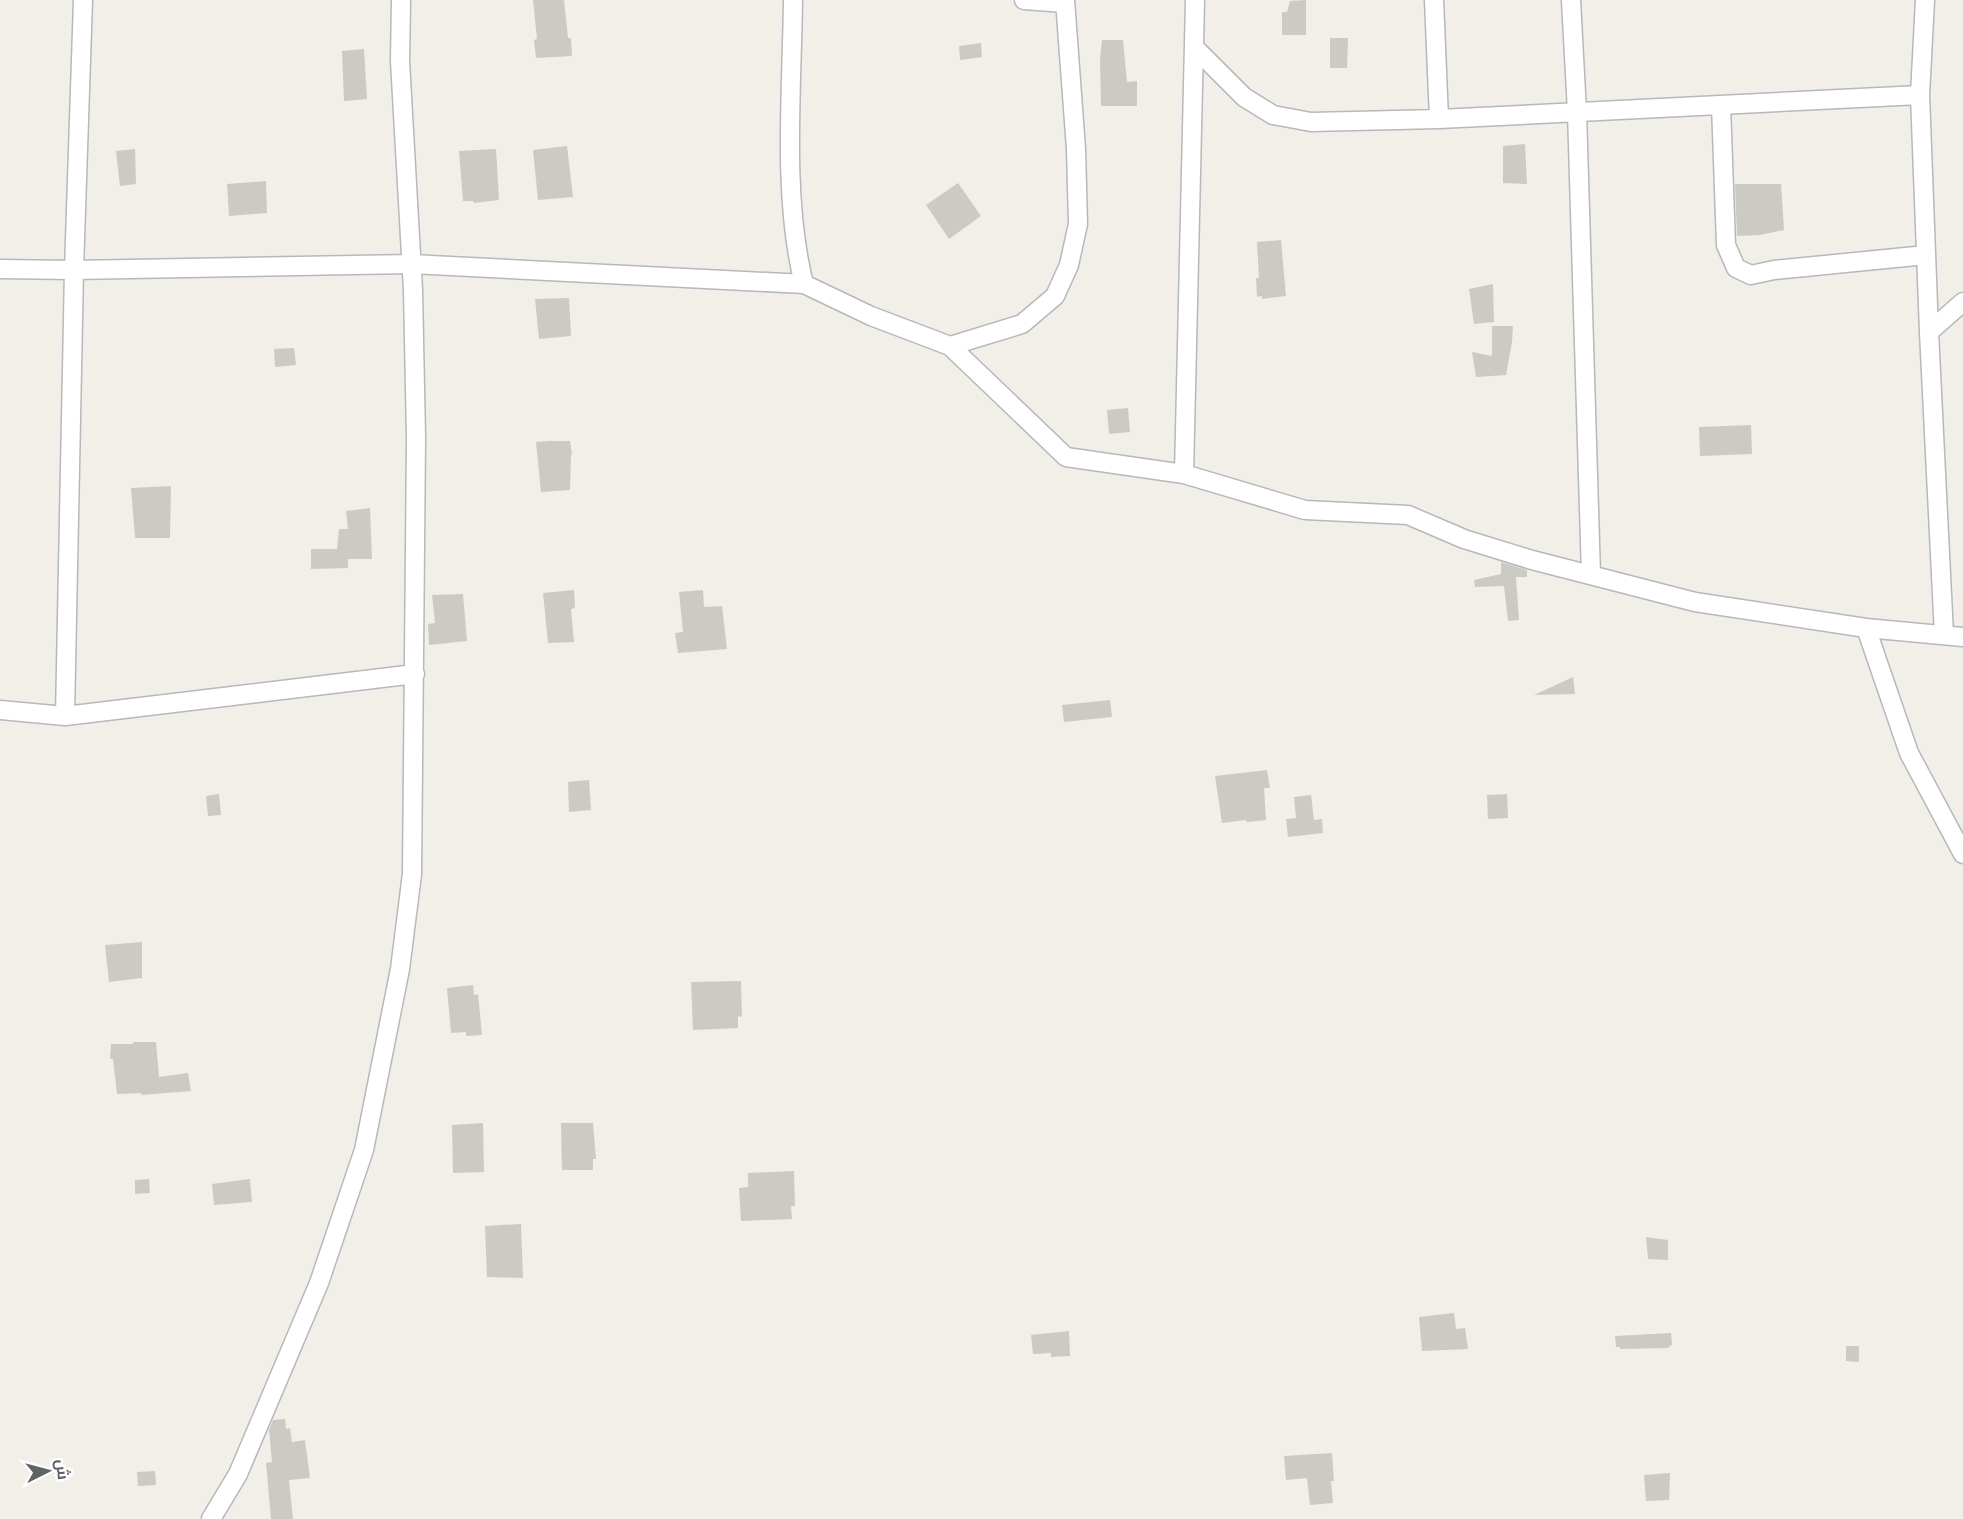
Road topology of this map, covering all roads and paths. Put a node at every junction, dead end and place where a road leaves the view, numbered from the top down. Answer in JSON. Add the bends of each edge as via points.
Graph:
{"nodes":[{"id":1,"x":83,"y":0,"type":"edge"},
{"id":2,"x":401,"y":0,"type":"edge"},
{"id":3,"x":793,"y":0,"type":"edge"},
{"id":4,"x":1024,"y":0,"type":"edge"},
{"id":5,"x":1195,"y":0,"type":"edge"},
{"id":6,"x":1434,"y":0,"type":"edge"},
{"id":7,"x":1571,"y":0,"type":"edge"},
{"id":8,"x":1925,"y":0,"type":"edge"},
{"id":9,"x":1065,"y":1,"type":"edge"},
{"id":10,"x":1194,"y":47,"type":"junction"},
{"id":11,"x":1920,"y":95,"type":"junction"},
{"id":12,"x":1721,"y":105,"type":"junction"},
{"id":13,"x":1577,"y":112,"type":"junction"},
{"id":14,"x":1439,"y":119,"type":"junction"},
{"id":15,"x":1926,"y":255,"type":"junction"},
{"id":16,"x":411,"y":264,"type":"junction"},
{"id":17,"x":0,"y":269,"type":"edge"},
{"id":18,"x":74,"y":270,"type":"junction"},
{"id":19,"x":804,"y":284,"type":"junction"},
{"id":20,"x":1963,"y":302,"type":"edge"},
{"id":21,"x":1929,"y":332,"type":"junction"},
{"id":22,"x":950,"y":346,"type":"junction"},
{"id":23,"x":1184,"y":474,"type":"junction"},
{"id":24,"x":1591,"y":575,"type":"junction"},
{"id":25,"x":1866,"y":628,"type":"junction"},
{"id":26,"x":1944,"y":635,"type":"junction"},
{"id":27,"x":1963,"y":637,"type":"edge"},
{"id":28,"x":415,"y":674,"type":"junction"},
{"id":29,"x":0,"y":710,"type":"edge"},
{"id":30,"x":65,"y":716,"type":"junction"},
{"id":31,"x":1963,"y":854,"type":"edge"},
{"id":32,"x":211,"y":1519,"type":"edge"}],
"edges":[{"from":1,"to":18,"type":"street"},
{"from":2,"to":16,"type":"street","via":[[400,61]]},
{"from":3,"to":19,"type":"street","via":[[791,156],[797,255]]},
{"from":4,"to":9,"type":"street"},
{"from":5,"to":10,"type":"street"},
{"from":6,"to":14,"type":"street"},
{"from":7,"to":13,"type":"street"},
{"from":8,"to":11,"type":"street"},
{"from":9,"to":22,"type":"street","via":[[1078,224],[1069,265],[1055,296],[1022,324]]},
{"from":10,"to":14,"type":"street","via":[[1244,97],[1274,115],[1311,122]]},
{"from":10,"to":23,"type":"street"},
{"from":11,"to":12,"type":"street"},
{"from":11,"to":15,"type":"street"},
{"from":12,"to":13,"type":"street"},
{"from":12,"to":15,"type":"street","via":[[1726,245],[1736,268],[1751,275]]},
{"from":13,"to":14,"type":"street"},
{"from":13,"to":24,"type":"street"},
{"from":15,"to":21,"type":"street"},
{"from":16,"to":18,"type":"street"},
{"from":16,"to":19,"type":"street"},
{"from":16,"to":28,"type":"street","via":[[416,367]]},
{"from":17,"to":18,"type":"street"},
{"from":18,"to":30,"type":"street"},
{"from":19,"to":22,"type":"street","via":[[871,316]]},
{"from":20,"to":21,"type":"street"},
{"from":21,"to":26,"type":"street"},
{"from":22,"to":23,"type":"street","via":[[1066,457]]},
{"from":23,"to":24,"type":"street","via":[[1305,510],[1408,515],[1464,539]]},
{"from":24,"to":25,"type":"street","via":[[1695,602]]},
{"from":25,"to":26,"type":"street"},
{"from":25,"to":31,"type":"street","via":[[1909,753]]},
{"from":26,"to":27,"type":"street"},
{"from":28,"to":30,"type":"street"},
{"from":28,"to":32,"type":"street","via":[[412,873],[400,969],[364,1150],[319,1282],[238,1474]]},
{"from":29,"to":30,"type":"street"}]}
